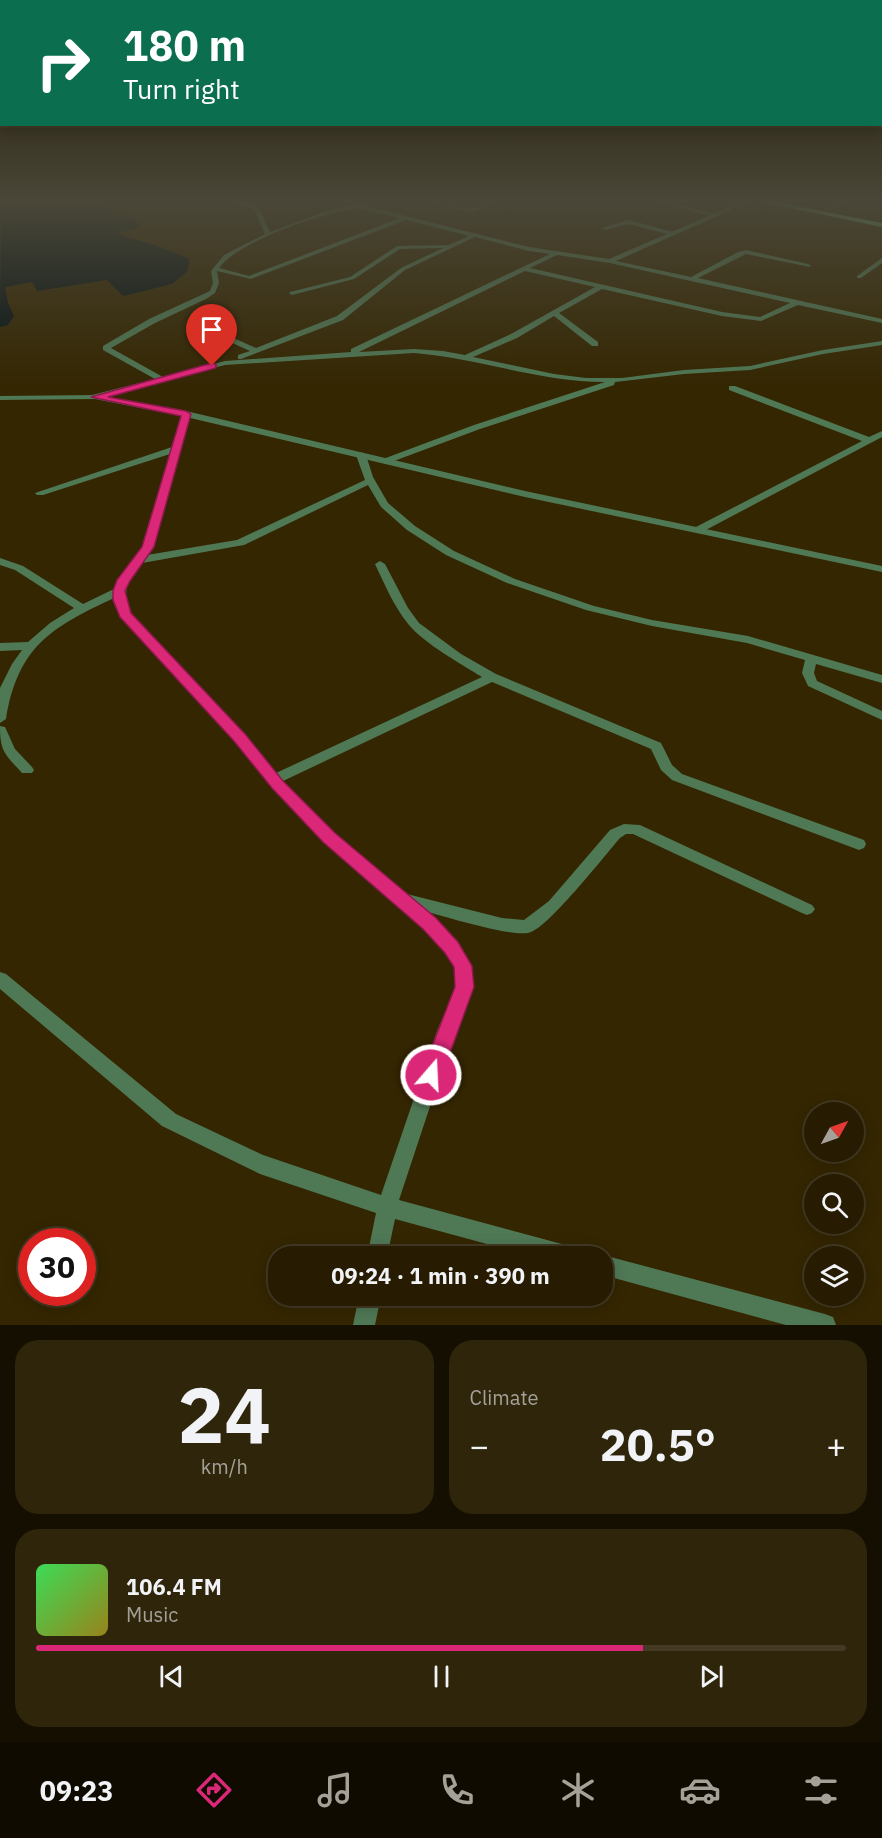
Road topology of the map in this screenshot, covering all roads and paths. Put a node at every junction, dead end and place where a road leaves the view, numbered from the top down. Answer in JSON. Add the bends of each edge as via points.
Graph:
{"nodes":[{"id":1,"x":221,"y":263,"type":"edge"},
{"id":2,"x":288,"y":263,"type":"edge"},
{"id":3,"x":375,"y":263,"type":"edge"},
{"id":4,"x":415,"y":263,"type":"edge"},
{"id":5,"x":537,"y":263,"type":"edge"},
{"id":6,"x":618,"y":263,"type":"edge"},
{"id":7,"x":722,"y":263,"type":"edge"},
{"id":8,"x":791,"y":263,"type":"edge"},
{"id":9,"x":878,"y":263,"type":"edge"},
{"id":10,"x":808,"y":267,"type":"dead end"},
{"id":11,"x":216,"y":269,"type":"junction"},
{"id":12,"x":524,"y":269,"type":"junction"},
{"id":13,"x":859,"y":277,"type":"dead end"},
{"id":14,"x":692,"y":279,"type":"junction"},
{"id":15,"x":602,"y":286,"type":"junction"},
{"id":16,"x":292,"y":293,"type":"dead end"},
{"id":17,"x":798,"y":302,"type":"junction"},
{"id":18,"x":555,"y":313,"type":"junction"},
{"id":19,"x":882,"y":321,"type":"edge"},
{"id":20,"x":199,"y":326,"type":"dead end"},
{"id":21,"x":882,"y":343,"type":"edge"},
{"id":22,"x":595,"y":344,"type":"dead end"},
{"id":23,"x":256,"y":351,"type":"junction"},
{"id":24,"x":348,"y":354,"type":"junction"},
{"id":25,"x":467,"y":357,"type":"junction"},
{"id":26,"x":225,"y":363,"type":"junction"},
{"id":27,"x":161,"y":379,"type":"junction"},
{"id":28,"x":622,"y":380,"type":"junction"},
{"id":29,"x":732,"y":388,"type":"dead end"},
{"id":30,"x":96,"y":397,"type":"junction"},
{"id":31,"x":0,"y":398,"type":"edge"},
{"id":32,"x":186,"y":414,"type":"junction"},
{"id":33,"x":882,"y":434,"type":"edge"},
{"id":34,"x":871,"y":441,"type":"junction"},
{"id":35,"x":176,"y":449,"type":"junction"},
{"id":36,"x":360,"y":455,"type":"junction"},
{"id":37,"x":386,"y":461,"type":"junction"},
{"id":38,"x":370,"y":481,"type":"junction"},
{"id":39,"x":40,"y":493,"type":"dead end"},
{"id":40,"x":698,"y":530,"type":"junction"},
{"id":41,"x":139,"y":560,"type":"junction"},
{"id":42,"x":0,"y":561,"type":"edge"},
{"id":43,"x":380,"y":564,"type":"dead end"},
{"id":44,"x":882,"y":569,"type":"edge"},
{"id":45,"x":119,"y":591,"type":"junction"},
{"id":46,"x":83,"y":609,"type":"junction"},
{"id":47,"x":29,"y":646,"type":"junction"},
{"id":48,"x":0,"y":647,"type":"edge"},
{"id":49,"x":811,"y":658,"type":"junction"},
{"id":50,"x":492,"y":678,"type":"junction"},
{"id":51,"x":882,"y":679,"type":"edge"},
{"id":52,"x":882,"y":716,"type":"edge"},
{"id":53,"x":0,"y":719,"type":"edge"},
{"id":54,"x":0,"y":730,"type":"edge"},
{"id":55,"x":27,"y":770,"type":"dead end"},
{"id":56,"x":273,"y":780,"type":"junction"},
{"id":57,"x":859,"y":844,"type":"dead end"},
{"id":58,"x":398,"y":898,"type":"junction"},
{"id":59,"x":807,"y":909,"type":"dead end"},
{"id":60,"x":0,"y":979,"type":"edge"},
{"id":61,"x":387,"y":1207,"type":"junction"},
{"id":62,"x":379,"y":1246,"type":"edge"},
{"id":63,"x":532,"y":1246,"type":"edge"},
{"id":64,"x":613,"y":1268,"type":"edge"},
{"id":65,"x":368,"y":1306,"type":"edge"},
{"id":66,"x":364,"y":1325,"type":"edge"},
{"id":67,"x":825,"y":1325,"type":"edge"}],
"edges":[{"from":1,"to":11,"type":"street"},
{"from":2,"to":11,"type":"street","via":[[249,278]]},
{"from":3,"to":16,"type":"street","via":[[352,278]]},
{"from":4,"to":23,"type":"street","via":[[340,318]]},
{"from":5,"to":12,"type":"street"},
{"from":6,"to":14,"type":"street"},
{"from":7,"to":14,"type":"street"},
{"from":8,"to":10,"type":"street"},
{"from":9,"to":13,"type":"street"},
{"from":11,"to":27,"type":"street","via":[[213,292],[106,348]]},
{"from":12,"to":15,"type":"street"},
{"from":12,"to":24,"type":"street"},
{"from":14,"to":17,"type":"street"},
{"from":15,"to":17,"type":"street","via":[[760,319]]},
{"from":15,"to":18,"type":"street"},
{"from":17,"to":19,"type":"street"},
{"from":18,"to":22,"type":"street"},
{"from":18,"to":25,"type":"street"},
{"from":20,"to":23,"type":"street"},
{"from":21,"to":28,"type":"street","via":[[750,368]]},
{"from":23,"to":26,"type":"street"},
{"from":24,"to":25,"type":"street","via":[[414,351]]},
{"from":24,"to":26,"type":"street"},
{"from":25,"to":28,"type":"street","via":[[554,376]]},
{"from":26,"to":27,"type":"street"},
{"from":27,"to":30,"type":"street"},
{"from":28,"to":37,"type":"street"},
{"from":29,"to":34,"type":"street"},
{"from":30,"to":31,"type":"street"},
{"from":30,"to":32,"type":"street"},
{"from":32,"to":35,"type":"street"},
{"from":32,"to":36,"type":"street"},
{"from":33,"to":34,"type":"street"},
{"from":34,"to":40,"type":"street"},
{"from":35,"to":39,"type":"street"},
{"from":35,"to":41,"type":"street","via":[[148,547]]},
{"from":36,"to":37,"type":"street"},
{"from":36,"to":38,"type":"street"},
{"from":37,"to":40,"type":"street"},
{"from":38,"to":41,"type":"street","via":[[240,543]]},
{"from":38,"to":49,"type":"street","via":[[384,505],[411,528],[450,553],[510,581],[590,608],[748,640]]},
{"from":40,"to":44,"type":"street"},
{"from":41,"to":45,"type":"street"},
{"from":42,"to":46,"type":"street","via":[[20,568]]},
{"from":43,"to":50,"type":"street","via":[[415,625]]},
{"from":45,"to":46,"type":"street"},
{"from":45,"to":56,"type":"street","via":[[125,615],[240,738]]},
{"from":46,"to":47,"type":"street","via":[[48,629]]},
{"from":47,"to":48,"type":"street"},
{"from":47,"to":53,"type":"street","via":[[7,685]]},
{"from":49,"to":51,"type":"street"},
{"from":49,"to":52,"type":"street","via":[[808,674],[812,683]]},
{"from":50,"to":56,"type":"street"},
{"from":50,"to":57,"type":"street","via":[[656,746],[663,764],[677,777]]},
{"from":54,"to":55,"type":"street","via":[[10,751]]},
{"from":56,"to":58,"type":"street","via":[[329,837]]},
{"from":58,"to":59,"type":"street","via":[[527,927],[554,904],[615,834],[635,829]]},
{"from":58,"to":61,"type":"street","via":[[452,947],[463,966],[464,987]]},
{"from":60,"to":61,"type":"street","via":[[169,1120],[260,1164]]},
{"from":61,"to":62,"type":"street"},
{"from":61,"to":63,"type":"street"},
{"from":64,"to":67,"type":"street"},
{"from":65,"to":66,"type":"street"}]}
